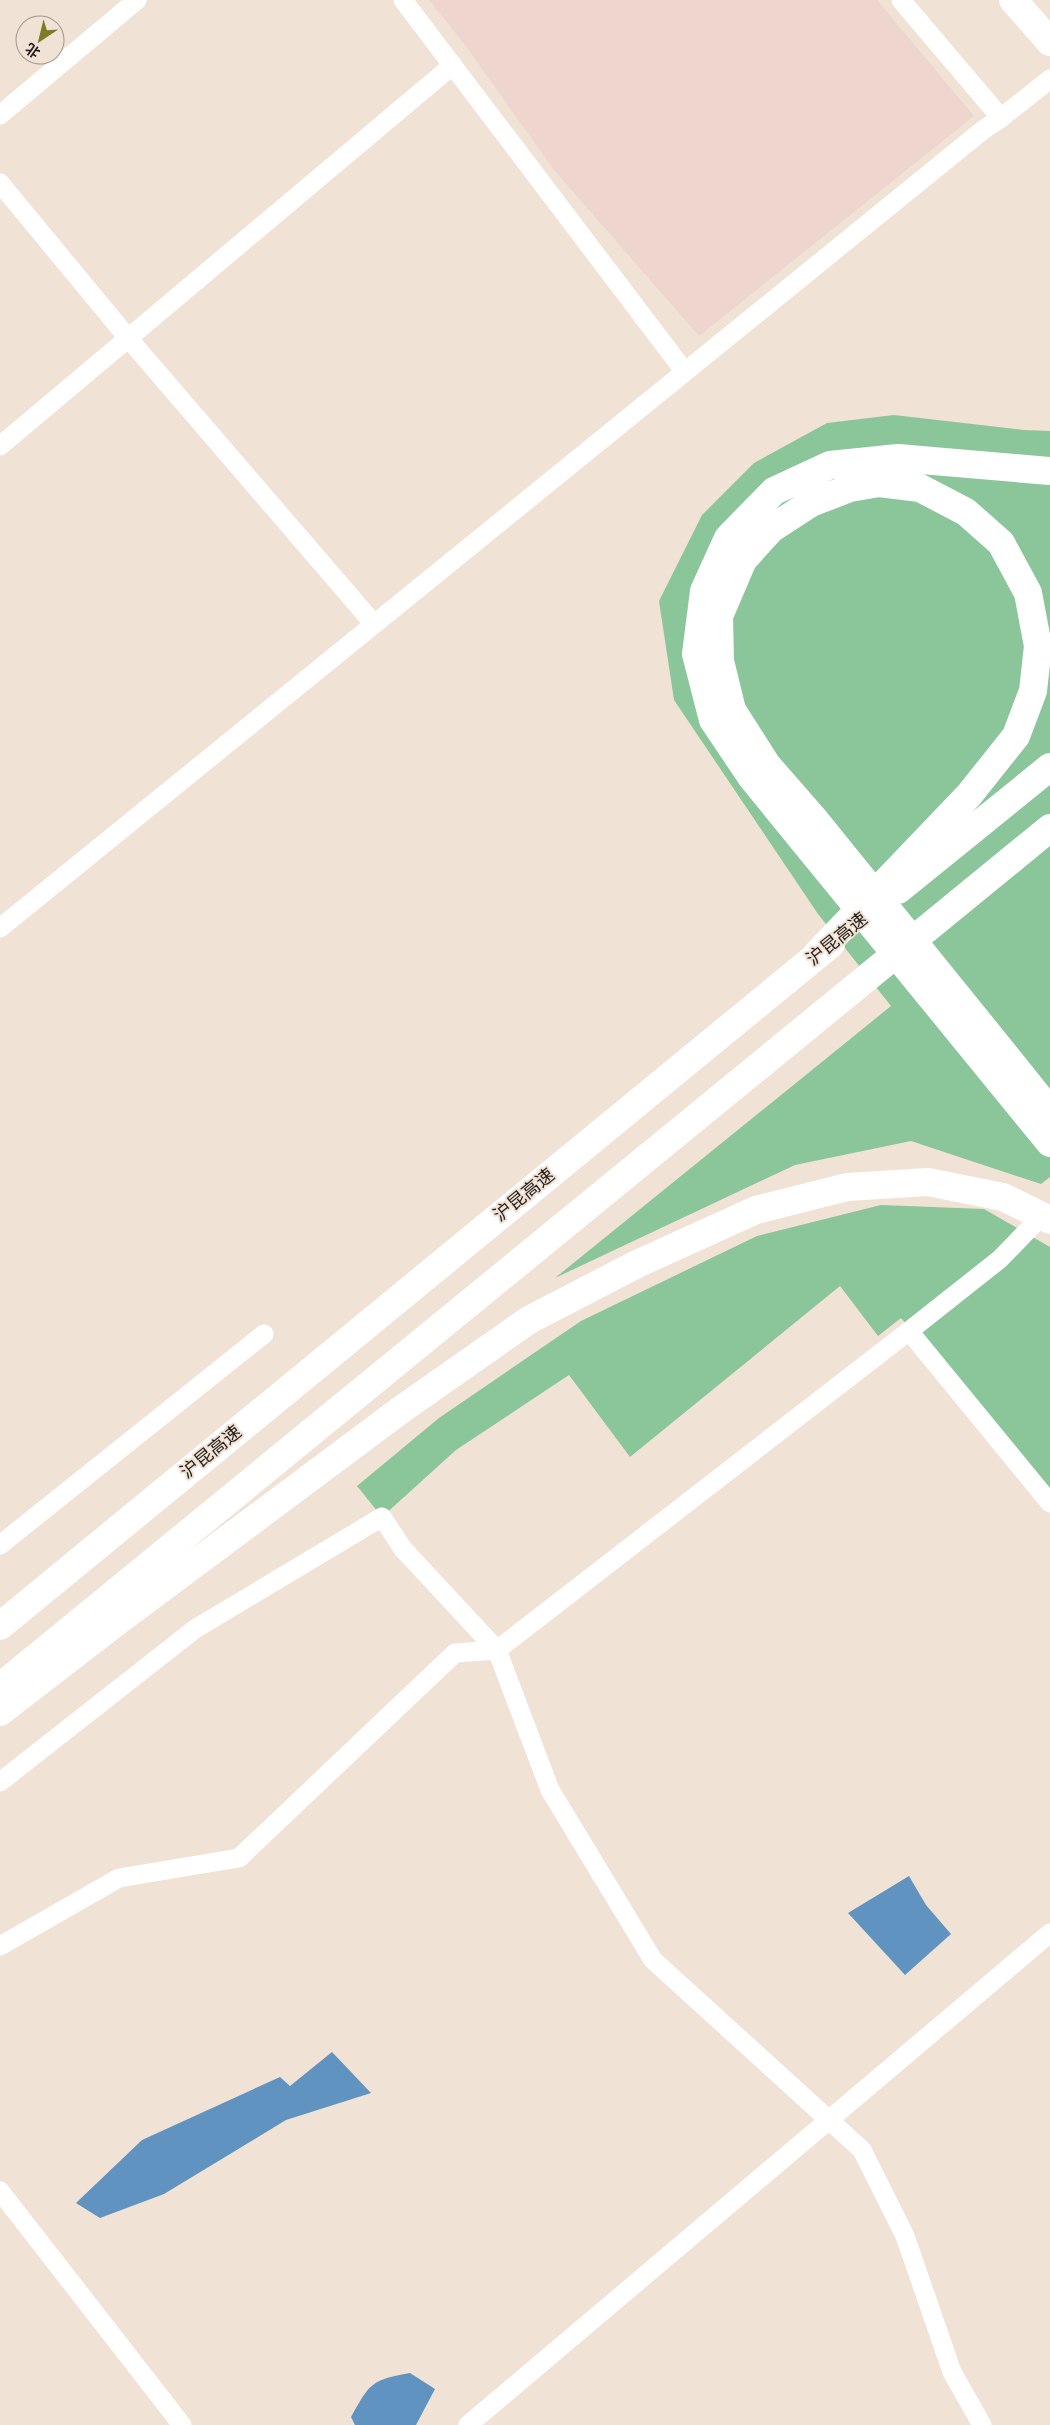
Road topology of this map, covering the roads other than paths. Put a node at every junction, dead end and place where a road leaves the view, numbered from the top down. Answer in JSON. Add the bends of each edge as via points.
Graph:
{"nodes":[{"id":1,"x":137,"y":0,"type":"edge"},
{"id":2,"x":403,"y":0,"type":"edge"},
{"id":3,"x":900,"y":0,"type":"edge"},
{"id":4,"x":1012,"y":0,"type":"edge"},
{"id":5,"x":1050,"y":42,"type":"edge"},
{"id":6,"x":453,"y":65,"type":"junction"},
{"id":7,"x":1050,"y":79,"type":"edge"},
{"id":8,"x":0,"y":115,"type":"edge"},
{"id":9,"x":1001,"y":118,"type":"junction"},
{"id":10,"x":0,"y":183,"type":"edge"},
{"id":11,"x":128,"y":338,"type":"junction"},
{"id":12,"x":685,"y":372,"type":"junction"},
{"id":13,"x":0,"y":446,"type":"edge"},
{"id":14,"x":1050,"y":472,"type":"edge"},
{"id":15,"x":374,"y":624,"type":"junction"},
{"id":16,"x":723,"y":715,"type":"junction"},
{"id":17,"x":1050,"y":767,"type":"edge"},
{"id":18,"x":1050,"y":828,"type":"edge"},
{"id":19,"x":0,"y":928,"type":"edge"},
{"id":20,"x":818,"y":954,"type":"junction"},
{"id":21,"x":1050,"y":1111,"type":"edge"},
{"id":22,"x":1050,"y":1143,"type":"edge"},
{"id":23,"x":1041,"y":1223,"type":"edge"},
{"id":24,"x":910,"y":1331,"type":"junction"},
{"id":25,"x":264,"y":1334,"type":"dead end"},
{"id":26,"x":1050,"y":1503,"type":"edge"},
{"id":27,"x":0,"y":1544,"type":"edge"},
{"id":28,"x":0,"y":1626,"type":"edge"},
{"id":29,"x":497,"y":1650,"type":"junction"},
{"id":30,"x":0,"y":1687,"type":"edge"},
{"id":31,"x":0,"y":1712,"type":"edge"},
{"id":32,"x":0,"y":1782,"type":"edge"},
{"id":33,"x":1050,"y":1933,"type":"edge"},
{"id":34,"x":0,"y":1946,"type":"edge"},
{"id":35,"x":829,"y":2120,"type":"junction"},
{"id":36,"x":0,"y":2191,"type":"edge"},
{"id":37,"x":182,"y":2425,"type":"edge"},
{"id":38,"x":468,"y":2425,"type":"edge"},
{"id":39,"x":982,"y":2425,"type":"edge"}],
"edges":[{"from":1,"to":8,"type":"street"},
{"from":2,"to":6,"type":"street"},
{"from":3,"to":9,"type":"street"},
{"from":4,"to":5,"type":"highway"},
{"from":6,"to":11,"type":"street"},
{"from":6,"to":12,"type":"street"},
{"from":7,"to":9,"type":"street"},
{"from":9,"to":12,"type":"street"},
{"from":10,"to":11,"type":"street"},
{"from":11,"to":13,"type":"street"},
{"from":11,"to":15,"type":"street"},
{"from":12,"to":15,"type":"street"},
{"from":14,"to":16,"type":"highway","via":[[898,458],[830,465],[774,492],[728,538],[704,591],[696,654]]},
{"from":15,"to":19,"type":"street"},
{"from":16,"to":20,"type":"highway","via":[[719,616],[744,560],[771,529],[811,503],[850,488],[879,483],[920,488],[966,512],[1001,543],[1028,593],[1038,646],[1033,691],[1016,736],[969,795]]},
{"from":16,"to":21,"type":"highway","via":[[815,820]]},
{"from":16,"to":22,"type":"highway","via":[[752,778]]},
{"from":17,"to":20,"type":"highway","name":"沪昆高速"},
{"from":18,"to":30,"type":"highway"},
{"from":20,"to":28,"type":"highway","name":"沪昆高速"},
{"from":23,"to":24,"type":"street"},
{"from":23,"to":31,"type":"highway","via":[[1003,1198],[928,1182],[848,1187],[756,1210],[637,1264],[529,1320],[402,1409]]},
{"from":24,"to":26,"type":"street"},
{"from":24,"to":29,"type":"street"},
{"from":25,"to":27,"type":"street"},
{"from":29,"to":32,"type":"street","via":[[403,1549],[382,1517],[195,1629]]},
{"from":29,"to":34,"type":"street","via":[[455,1653],[239,1858],[119,1878]]},
{"from":29,"to":35,"type":"street","via":[[550,1790],[653,1960]]},
{"from":33,"to":35,"type":"street"},
{"from":35,"to":38,"type":"street"},
{"from":35,"to":39,"type":"street","via":[[862,2150],[905,2236],[952,2372]]},
{"from":36,"to":37,"type":"street"}]}
